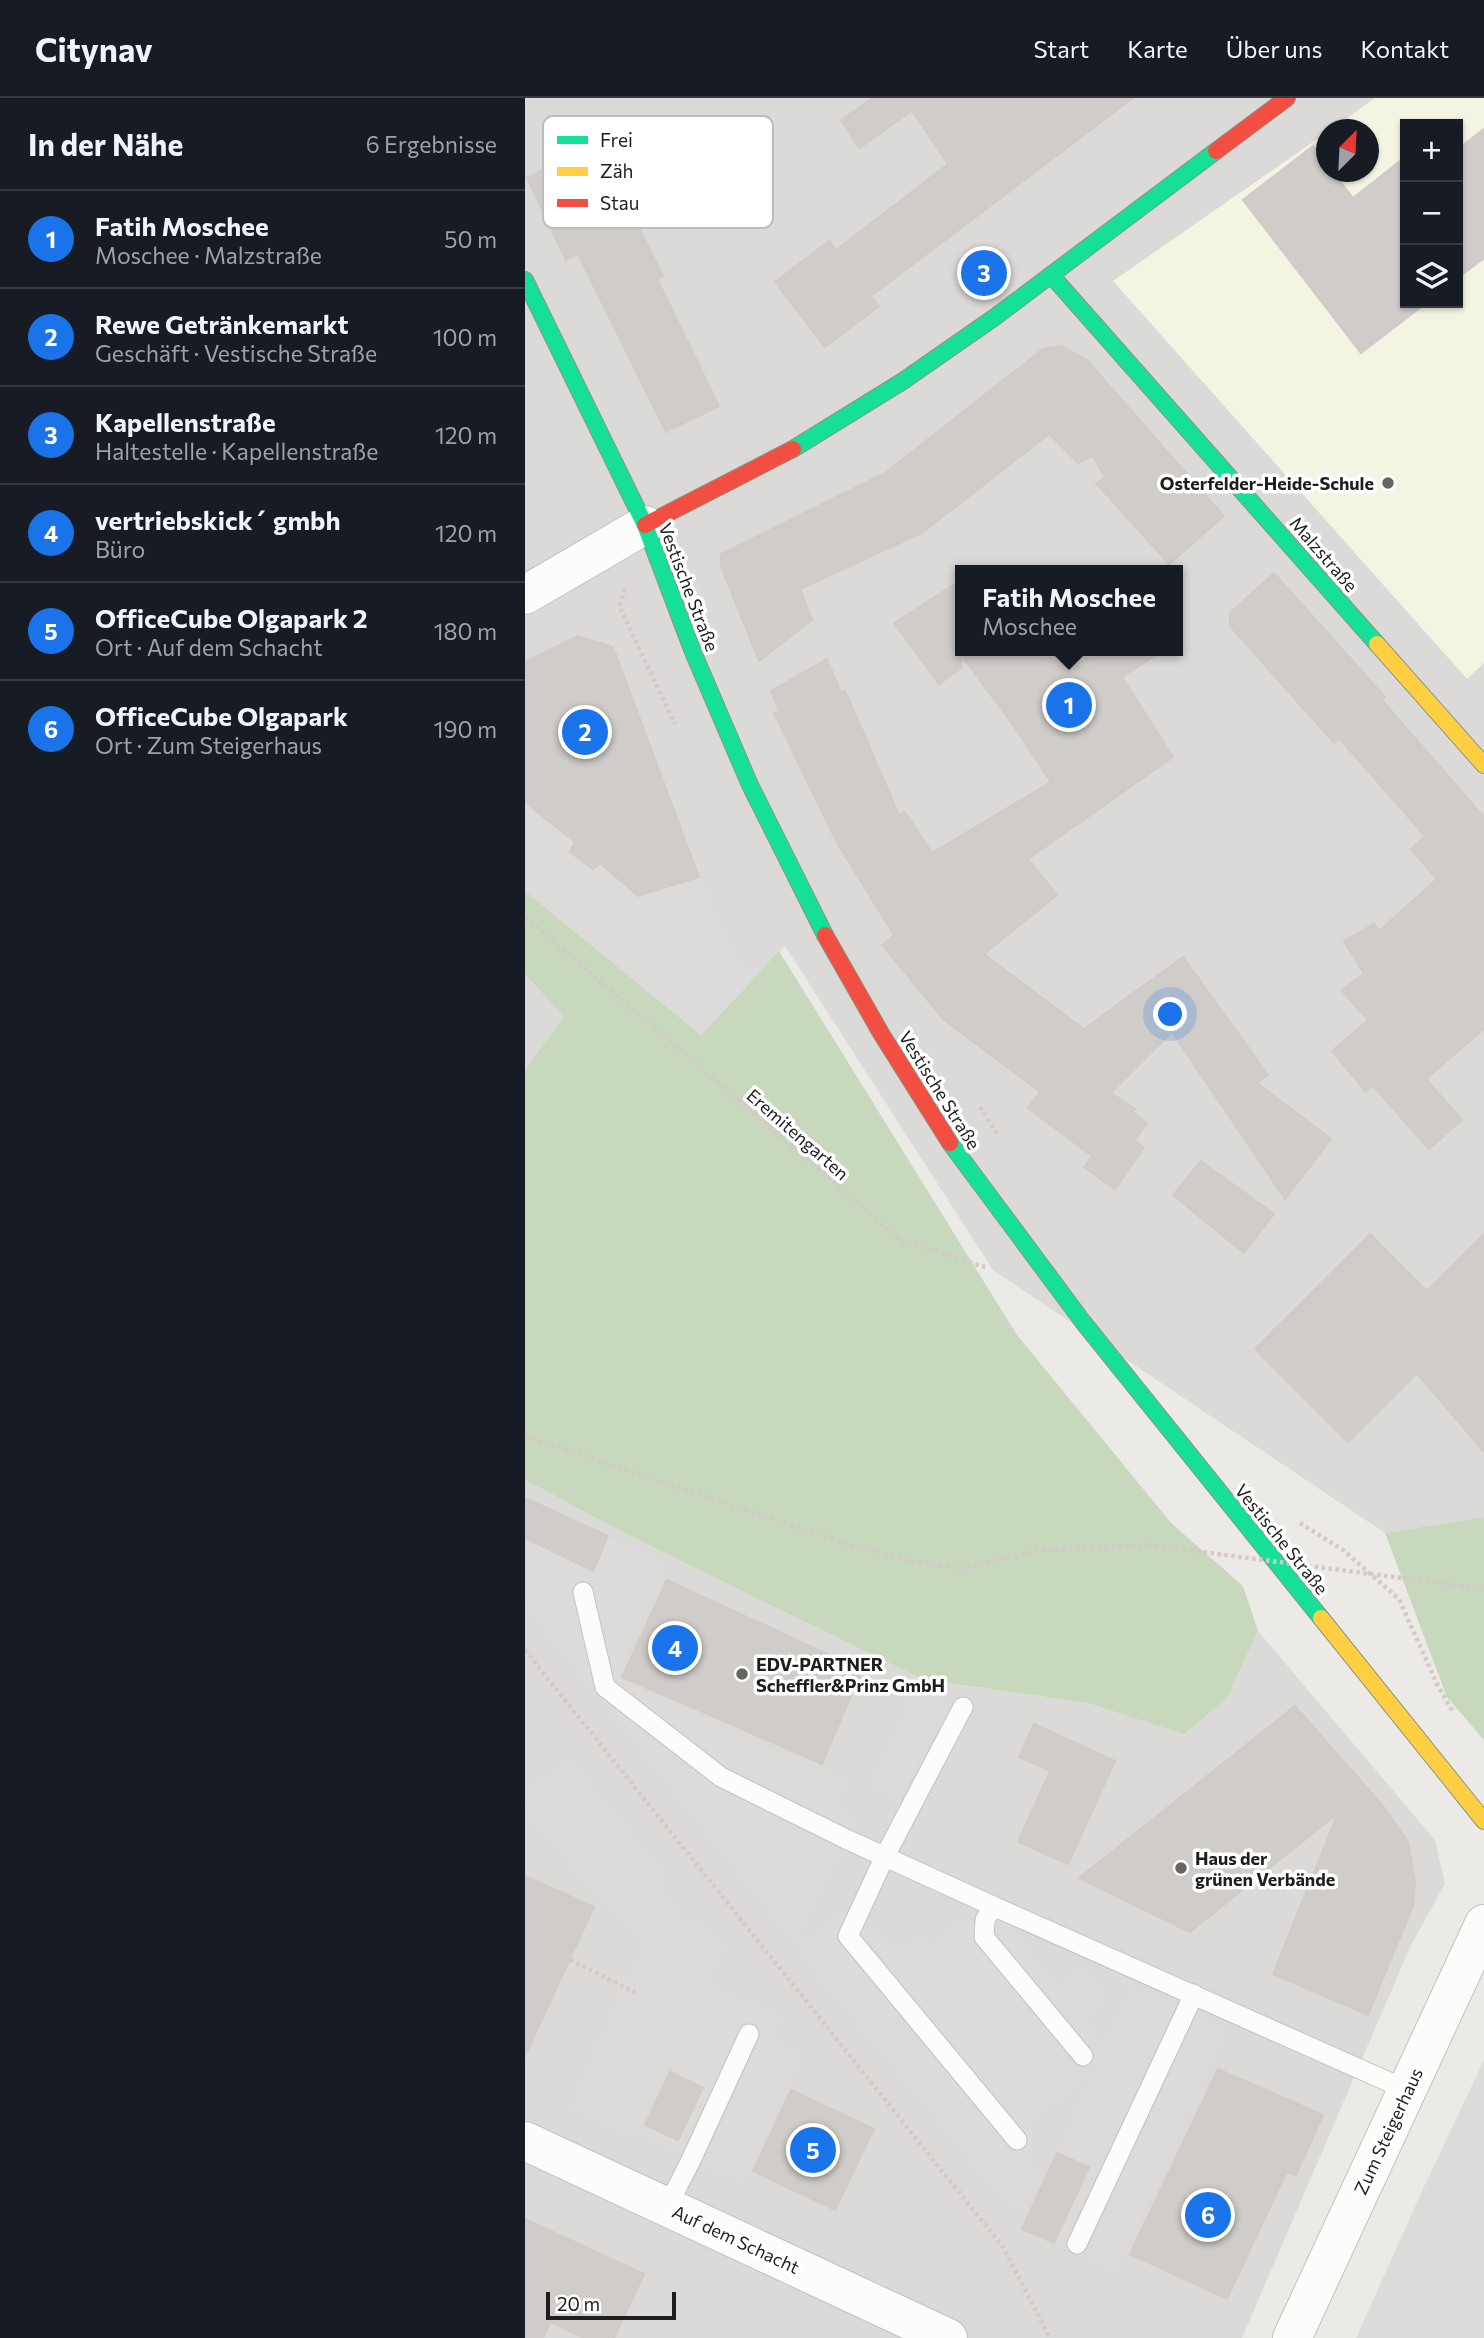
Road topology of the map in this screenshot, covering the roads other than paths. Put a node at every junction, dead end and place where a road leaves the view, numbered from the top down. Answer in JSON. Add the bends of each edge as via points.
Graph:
{"nodes":[{"id":1,"x":1287,"y":98,"type":"edge"},
{"id":2,"x":1051,"y":275,"type":"junction"},
{"id":3,"x":525,"y":280,"type":"edge"},
{"id":4,"x":645,"y":525,"type":"junction"},
{"id":5,"x":525,"y":595,"type":"edge"},
{"id":6,"x":1484,"y":765,"type":"edge"},
{"id":7,"x":583,"y":1592,"type":"dead end"},
{"id":8,"x":963,"y":1707,"type":"dead end"},
{"id":9,"x":1484,"y":1821,"type":"edge"},
{"id":10,"x":885,"y":1856,"type":"junction"},
{"id":11,"x":993,"y":1906,"type":"junction"},
{"id":12,"x":1484,"y":1924,"type":"edge"},
{"id":13,"x":1194,"y":1994,"type":"junction"},
{"id":14,"x":749,"y":2034,"type":"dead end"},
{"id":15,"x":1083,"y":2056,"type":"dead end"},
{"id":16,"x":1407,"y":2090,"type":"junction"},
{"id":17,"x":1017,"y":2140,"type":"dead end"},
{"id":18,"x":525,"y":2141,"type":"edge"},
{"id":19,"x":667,"y":2207,"type":"junction"},
{"id":20,"x":1077,"y":2244,"type":"dead end"},
{"id":21,"x":948,"y":2338,"type":"edge"},
{"id":22,"x":1292,"y":2338,"type":"edge"}],
"edges":[{"from":1,"to":2,"type":"street"},
{"from":2,"to":4,"type":"street","via":[[833,426]]},
{"from":2,"to":6,"type":"street","name":"Malzstraße"},
{"from":3,"to":4,"type":"street","name":"Vestische Straße"},
{"from":4,"to":5,"type":"street"},
{"from":4,"to":9,"type":"street","name":"Vestische Straße","via":[[750,785],[812,911],[958,1156],[1100,1344]]},
{"from":7,"to":10,"type":"lane","via":[[605,1687],[721,1777]]},
{"from":8,"to":10,"type":"lane"},
{"from":10,"to":11,"type":"lane"},
{"from":10,"to":17,"type":"lane","via":[[848,1936]]},
{"from":11,"to":13,"type":"lane"},
{"from":11,"to":15,"type":"lane","via":[[983,1937]]},
{"from":12,"to":16,"type":"street","name":"Zum Steigerhaus"},
{"from":13,"to":16,"type":"lane"},
{"from":13,"to":20,"type":"lane"},
{"from":14,"to":19,"type":"lane"},
{"from":16,"to":22,"type":"street","name":"Zum Steigerhaus"},
{"from":18,"to":19,"type":"street","name":"Auf dem Schacht"},
{"from":19,"to":21,"type":"street","name":"Auf dem Schacht"}]}
